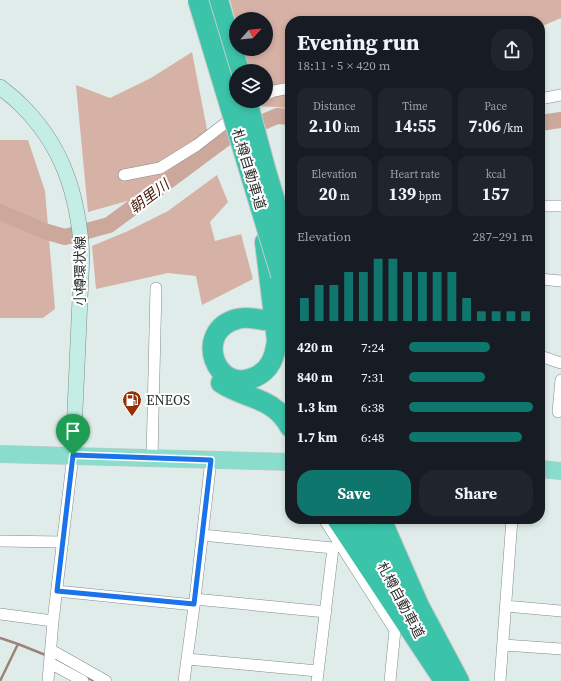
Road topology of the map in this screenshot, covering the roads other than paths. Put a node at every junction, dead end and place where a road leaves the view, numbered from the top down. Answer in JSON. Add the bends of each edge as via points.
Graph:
{"nodes":[{"id":1,"x":198,"y":0,"type":"edge"},
{"id":2,"x":218,"y":0,"type":"edge"},
{"id":3,"x":236,"y":64,"type":"edge"},
{"id":4,"x":0,"y":88,"type":"edge"},
{"id":5,"x":285,"y":89,"type":"edge"},
{"id":6,"x":273,"y":91,"type":"edge"},
{"id":7,"x":561,"y":95,"type":"edge"},
{"id":8,"x":545,"y":98,"type":"edge"},
{"id":9,"x":244,"y":108,"type":"edge"},
{"id":10,"x":250,"y":108,"type":"edge"},
{"id":11,"x":251,"y":108,"type":"edge"},
{"id":12,"x":124,"y":175,"type":"dead end"},
{"id":13,"x":285,"y":202,"type":"edge"},
{"id":14,"x":545,"y":206,"type":"edge"},
{"id":15,"x":561,"y":206,"type":"edge"},
{"id":16,"x":285,"y":234,"type":"edge"},
{"id":17,"x":276,"y":277,"type":"junction"},
{"id":18,"x":545,"y":279,"type":"edge"},
{"id":19,"x":561,"y":281,"type":"edge"},
{"id":20,"x":156,"y":288,"type":"dead end"},
{"id":21,"x":285,"y":301,"type":"edge"},
{"id":22,"x":545,"y":358,"type":"edge"},
{"id":23,"x":561,"y":363,"type":"edge"},
{"id":24,"x":561,"y":380,"type":"edge"},
{"id":25,"x":558,"y":412,"type":"dead end"},
{"id":26,"x":285,"y":418,"type":"edge"},
{"id":27,"x":0,"y":454,"type":"edge"},
{"id":28,"x":73,"y":455,"type":"junction"},
{"id":29,"x":152,"y":458,"type":"junction"},
{"id":30,"x":211,"y":460,"type":"junction"},
{"id":31,"x":285,"y":462,"type":"edge"},
{"id":32,"x":545,"y":470,"type":"edge"},
{"id":33,"x":561,"y":471,"type":"edge"},
{"id":34,"x":326,"y":524,"type":"edge"},
{"id":35,"x":340,"y":524,"type":"edge"},
{"id":36,"x":361,"y":524,"type":"edge"},
{"id":37,"x":383,"y":524,"type":"edge"},
{"id":38,"x":391,"y":524,"type":"edge"},
{"id":39,"x":512,"y":524,"type":"edge"},
{"id":40,"x":202,"y":535,"type":"junction"},
{"id":41,"x":0,"y":540,"type":"edge"},
{"id":42,"x":63,"y":542,"type":"junction"},
{"id":43,"x":337,"y":546,"type":"junction"},
{"id":44,"x":57,"y":591,"type":"junction"},
{"id":45,"x":195,"y":602,"type":"junction"},
{"id":46,"x":506,"y":606,"type":"junction"},
{"id":47,"x":561,"y":611,"type":"edge"},
{"id":48,"x":326,"y":612,"type":"junction"},
{"id":49,"x":0,"y":614,"type":"edge"},
{"id":50,"x":53,"y":621,"type":"junction"},
{"id":51,"x":503,"y":645,"type":"junction"},
{"id":52,"x":561,"y":649,"type":"edge"},
{"id":53,"x":444,"y":654,"type":"junction"},
{"id":54,"x":51,"y":656,"type":"junction"},
{"id":55,"x":187,"y":659,"type":"junction"},
{"id":56,"x":317,"y":676,"type":"edge"},
{"id":57,"x":448,"y":679,"type":"edge"},
{"id":58,"x":48,"y":681,"type":"edge"},
{"id":59,"x":83,"y":681,"type":"edge"},
{"id":60,"x":106,"y":681,"type":"edge"},
{"id":61,"x":184,"y":681,"type":"edge"},
{"id":62,"x":390,"y":681,"type":"edge"},
{"id":63,"x":500,"y":681,"type":"edge"}],
"edges":[{"from":1,"to":17,"type":"highway","name":"札樽自動車道","bridge":true,"via":[[266,223]]},
{"from":2,"to":3,"type":"highway"},
{"from":4,"to":28,"type":"main road","name":"小樽環状線","via":[[19,102],[53,145],[69,180],[80,226],[82,254]]},
{"from":5,"to":6,"type":"street"},
{"from":7,"to":8,"type":"street"},
{"from":9,"to":12,"type":"street","via":[[197,145],[160,168]]},
{"from":10,"to":16,"type":"highway","name":"札樽自動車道","bridge":true},
{"from":11,"to":13,"type":"highway","bridge":true},
{"from":14,"to":15,"type":"street"},
{"from":17,"to":21,"type":"highway","name":"札樽自動車道"},
{"from":17,"to":26,"type":"highway","via":[[276,351],[273,360],[260,375],[251,380],[232,379],[217,366],[212,346],[214,336],[228,322],[237,318],[264,316],[237,309],[226,312],[210,326],[204,335],[202,346],[204,360],[217,380],[269,404]]},
{"from":18,"to":19,"type":"street"},
{"from":20,"to":29,"type":"street"},
{"from":22,"to":23,"type":"street"},
{"from":24,"to":25,"type":"street"},
{"from":27,"to":28,"type":"main road"},
{"from":28,"to":29,"type":"main road"},
{"from":28,"to":42,"type":"street"},
{"from":29,"to":30,"type":"main road"},
{"from":30,"to":31,"type":"main road"},
{"from":30,"to":40,"type":"street"},
{"from":32,"to":33,"type":"main road"},
{"from":34,"to":43,"type":"street"},
{"from":35,"to":57,"type":"highway"},
{"from":36,"to":57,"type":"highway","name":"札樽自動車道"},
{"from":37,"to":53,"type":"highway","name":"札樽自動車道","via":[[419,606]]},
{"from":38,"to":53,"type":"highway"},
{"from":39,"to":46,"type":"street"},
{"from":40,"to":43,"type":"street"},
{"from":40,"to":45,"type":"street"},
{"from":41,"to":42,"type":"street"},
{"from":42,"to":44,"type":"street"},
{"from":43,"to":48,"type":"street"},
{"from":43,"to":62,"type":"street","via":[[395,630]]},
{"from":44,"to":45,"type":"street"},
{"from":44,"to":50,"type":"street"},
{"from":45,"to":48,"type":"street"},
{"from":45,"to":55,"type":"street"},
{"from":46,"to":47,"type":"street"},
{"from":46,"to":51,"type":"street"},
{"from":48,"to":56,"type":"street"},
{"from":49,"to":50,"type":"street"},
{"from":50,"to":54,"type":"street"},
{"from":51,"to":52,"type":"street"},
{"from":51,"to":63,"type":"street"},
{"from":53,"to":57,"type":"highway","name":"札樽自動車道"},
{"from":54,"to":58,"type":"street"},
{"from":54,"to":59,"type":"street"},
{"from":54,"to":60,"type":"street"},
{"from":55,"to":56,"type":"street"},
{"from":55,"to":61,"type":"street"}]}
